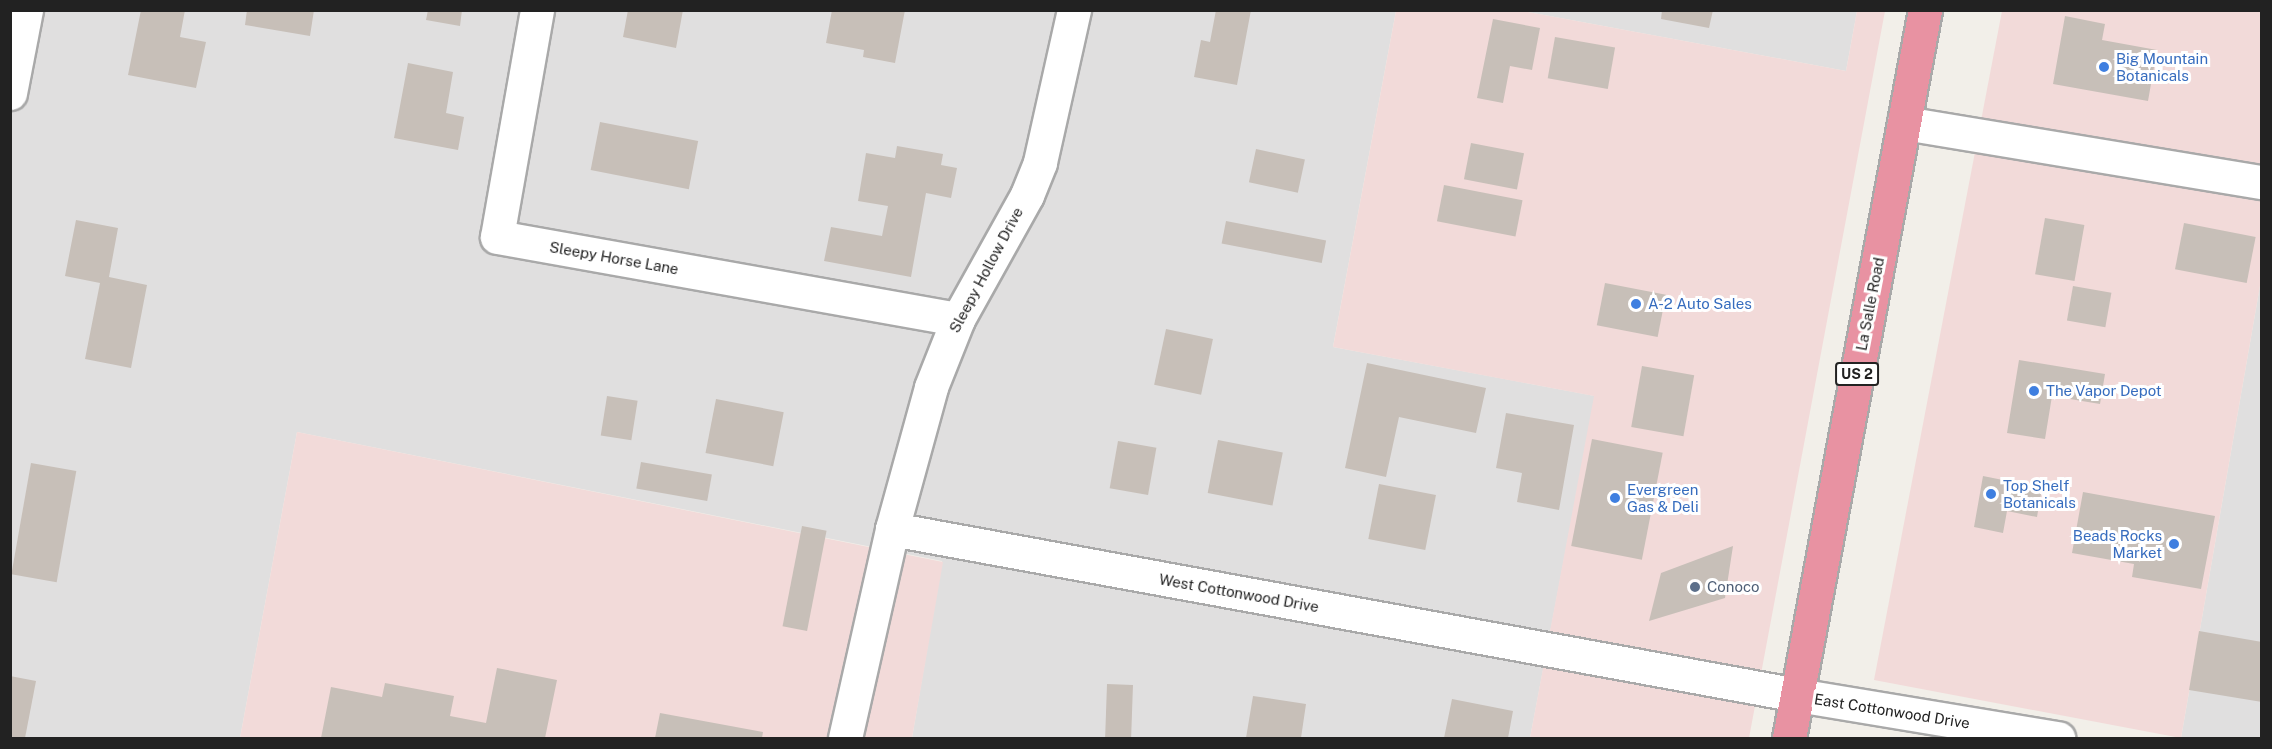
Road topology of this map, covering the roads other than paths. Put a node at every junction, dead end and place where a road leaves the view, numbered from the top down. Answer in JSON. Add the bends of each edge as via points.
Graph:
{"nodes":[{"id":1,"x":26,"y":10,"type":"edge"},
{"id":2,"x":537,"y":10,"type":"edge"},
{"id":3,"x":1074,"y":10,"type":"edge"},
{"id":4,"x":1925,"y":10,"type":"edge"},
{"id":5,"x":10,"y":93,"type":"edge"},
{"id":6,"x":1904,"y":123,"type":"junction"},
{"id":7,"x":2262,"y":182,"type":"edge"},
{"id":8,"x":958,"y":320,"type":"junction"},
{"id":9,"x":892,"y":529,"type":"junction"},
{"id":10,"x":1797,"y":695,"type":"junction"},
{"id":11,"x":845,"y":738,"type":"edge"},
{"id":12,"x":1789,"y":738,"type":"edge"},
{"id":13,"x":2058,"y":738,"type":"edge"}],
"edges":[{"from":1,"to":5,"type":"street"},
{"from":2,"to":8,"type":"street","name":"Sleepy Horse Lane","via":[[497,237]]},
{"from":3,"to":8,"type":"street","name":"Sleepy Hollow Drive","via":[[1040,162],[1027,195]]},
{"from":4,"to":6,"type":"highway","name":"La Salle Road","number":"US 2"},
{"from":6,"to":7,"type":"street"},
{"from":6,"to":10,"type":"highway","name":"La Salle Road","number":"US 2"},
{"from":8,"to":9,"type":"street","name":"Sleepy Hollow Drive","via":[[931,387]]},
{"from":9,"to":10,"type":"street","name":"West Cottonwood Drive"},
{"from":9,"to":11,"type":"street"},
{"from":10,"to":12,"type":"highway","name":"La Salle Road","number":"US 2"},
{"from":10,"to":13,"type":"street","name":"East Cottonwood Drive"}]}
